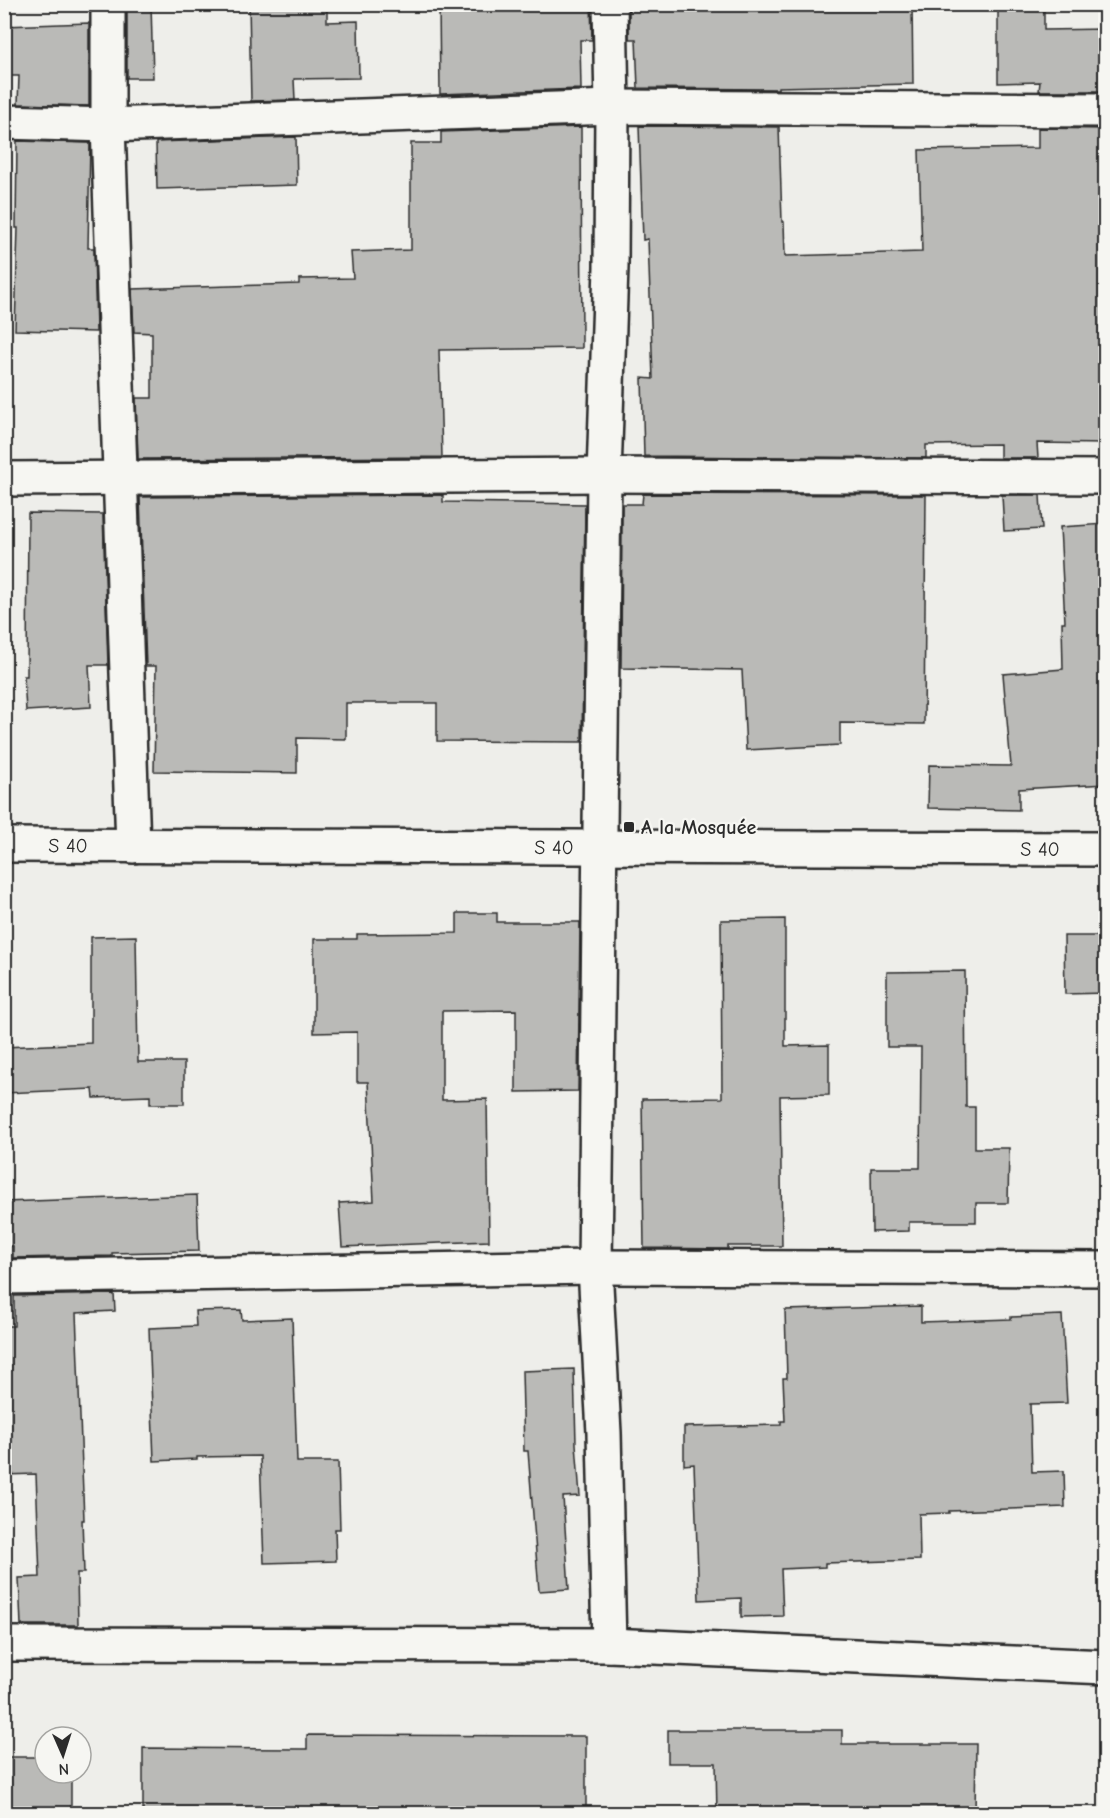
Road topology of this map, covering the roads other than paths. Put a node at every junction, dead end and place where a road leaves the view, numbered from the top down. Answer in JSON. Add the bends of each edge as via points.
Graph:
{"nodes":[{"id":1,"x":108,"y":4,"type":"edge"},
{"id":2,"x":610,"y":4,"type":"edge"},
{"id":3,"x":612,"y":107,"type":"junction"},
{"id":4,"x":1106,"y":110,"type":"edge"},
{"id":5,"x":4,"y":122,"type":"edge"},
{"id":6,"x":108,"y":125,"type":"junction"},
{"id":7,"x":604,"y":475,"type":"junction"},
{"id":8,"x":1106,"y":477,"type":"edge"},
{"id":9,"x":4,"y":479,"type":"edge"},
{"id":10,"x":120,"y":479,"type":"junction"},
{"id":11,"x":4,"y":845,"type":"edge"},
{"id":12,"x":133,"y":846,"type":"junction"},
{"id":13,"x":599,"y":847,"type":"junction"},
{"id":14,"x":1106,"y":849,"type":"edge"},
{"id":15,"x":595,"y":1267,"type":"junction"},
{"id":16,"x":1106,"y":1269,"type":"edge"},
{"id":17,"x":4,"y":1277,"type":"edge"},
{"id":18,"x":4,"y":1644,"type":"edge"},
{"id":19,"x":609,"y":1645,"type":"junction"},
{"id":20,"x":1106,"y":1667,"type":"edge"}],
"edges":[{"from":1,"to":6,"type":"street"},
{"from":2,"to":3,"type":"street"},
{"from":3,"to":4,"type":"street"},
{"from":3,"to":6,"type":"street"},
{"from":3,"to":7,"type":"street"},
{"from":5,"to":6,"type":"street"},
{"from":6,"to":10,"type":"street"},
{"from":7,"to":8,"type":"street"},
{"from":7,"to":10,"type":"street"},
{"from":7,"to":13,"type":"street"},
{"from":9,"to":10,"type":"street"},
{"from":10,"to":12,"type":"street"},
{"from":11,"to":12,"type":"street","name":"S 40"},
{"from":12,"to":13,"type":"street","name":"S 40"},
{"from":13,"to":14,"type":"street","name":"S 40"},
{"from":13,"to":15,"type":"street"},
{"from":15,"to":16,"type":"street"},
{"from":15,"to":17,"type":"street"},
{"from":15,"to":19,"type":"street"},
{"from":18,"to":19,"type":"street"},
{"from":19,"to":20,"type":"street"}]}
